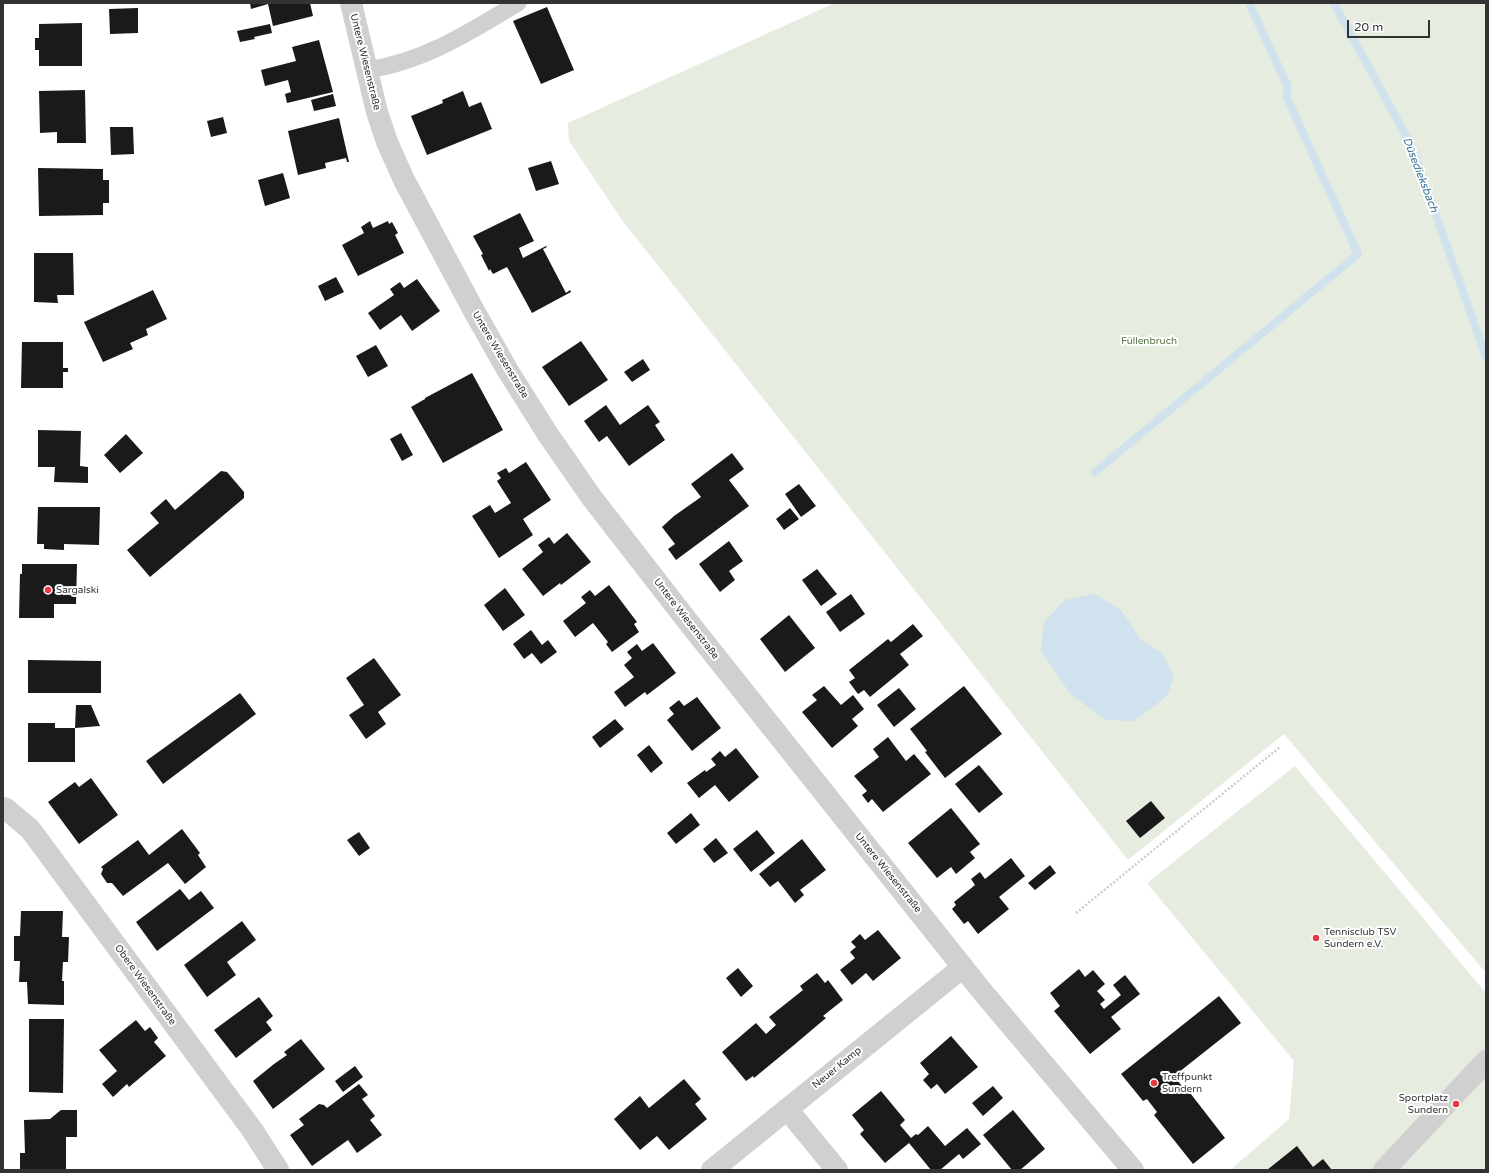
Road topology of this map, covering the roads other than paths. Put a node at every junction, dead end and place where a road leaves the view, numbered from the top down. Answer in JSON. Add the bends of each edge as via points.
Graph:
{"nodes":[{"id":1,"x":351,"y":3,"type":"edge"},
{"id":2,"x":518,"y":3,"type":"edge"},
{"id":3,"x":367,"y":70,"type":"junction"},
{"id":4,"x":3,"y":808,"type":"edge"},
{"id":5,"x":962,"y":967,"type":"junction"},
{"id":6,"x":1486,"y":1062,"type":"edge"},
{"id":7,"x":787,"y":1109,"type":"junction"},
{"id":8,"x":278,"y":1170,"type":"edge"},
{"id":9,"x":712,"y":1170,"type":"edge"},
{"id":10,"x":837,"y":1170,"type":"edge"},
{"id":11,"x":1133,"y":1170,"type":"edge"},
{"id":12,"x":1384,"y":1170,"type":"edge"}],
"edges":[{"from":1,"to":3,"type":"street","name":"Untere Wiesenstraße"},
{"from":2,"to":3,"type":"lane","via":[[467,34],[432,51],[388,67]]},
{"from":3,"to":5,"type":"street","name":"Untere Wiesenstraße","via":[[387,142],[404,180],[474,312],[547,433],[592,498]]},
{"from":4,"to":8,"type":"street","name":"Obere Wiesenstraße","via":[[30,829],[253,1131]]},
{"from":5,"to":7,"type":"street","name":"Neuer Kamp"},
{"from":5,"to":11,"type":"street","name":"Untere Wiesenstraße"},
{"from":6,"to":12,"type":"street"},
{"from":7,"to":9,"type":"street","name":"Neuer Kamp"},
{"from":7,"to":10,"type":"street"}]}
